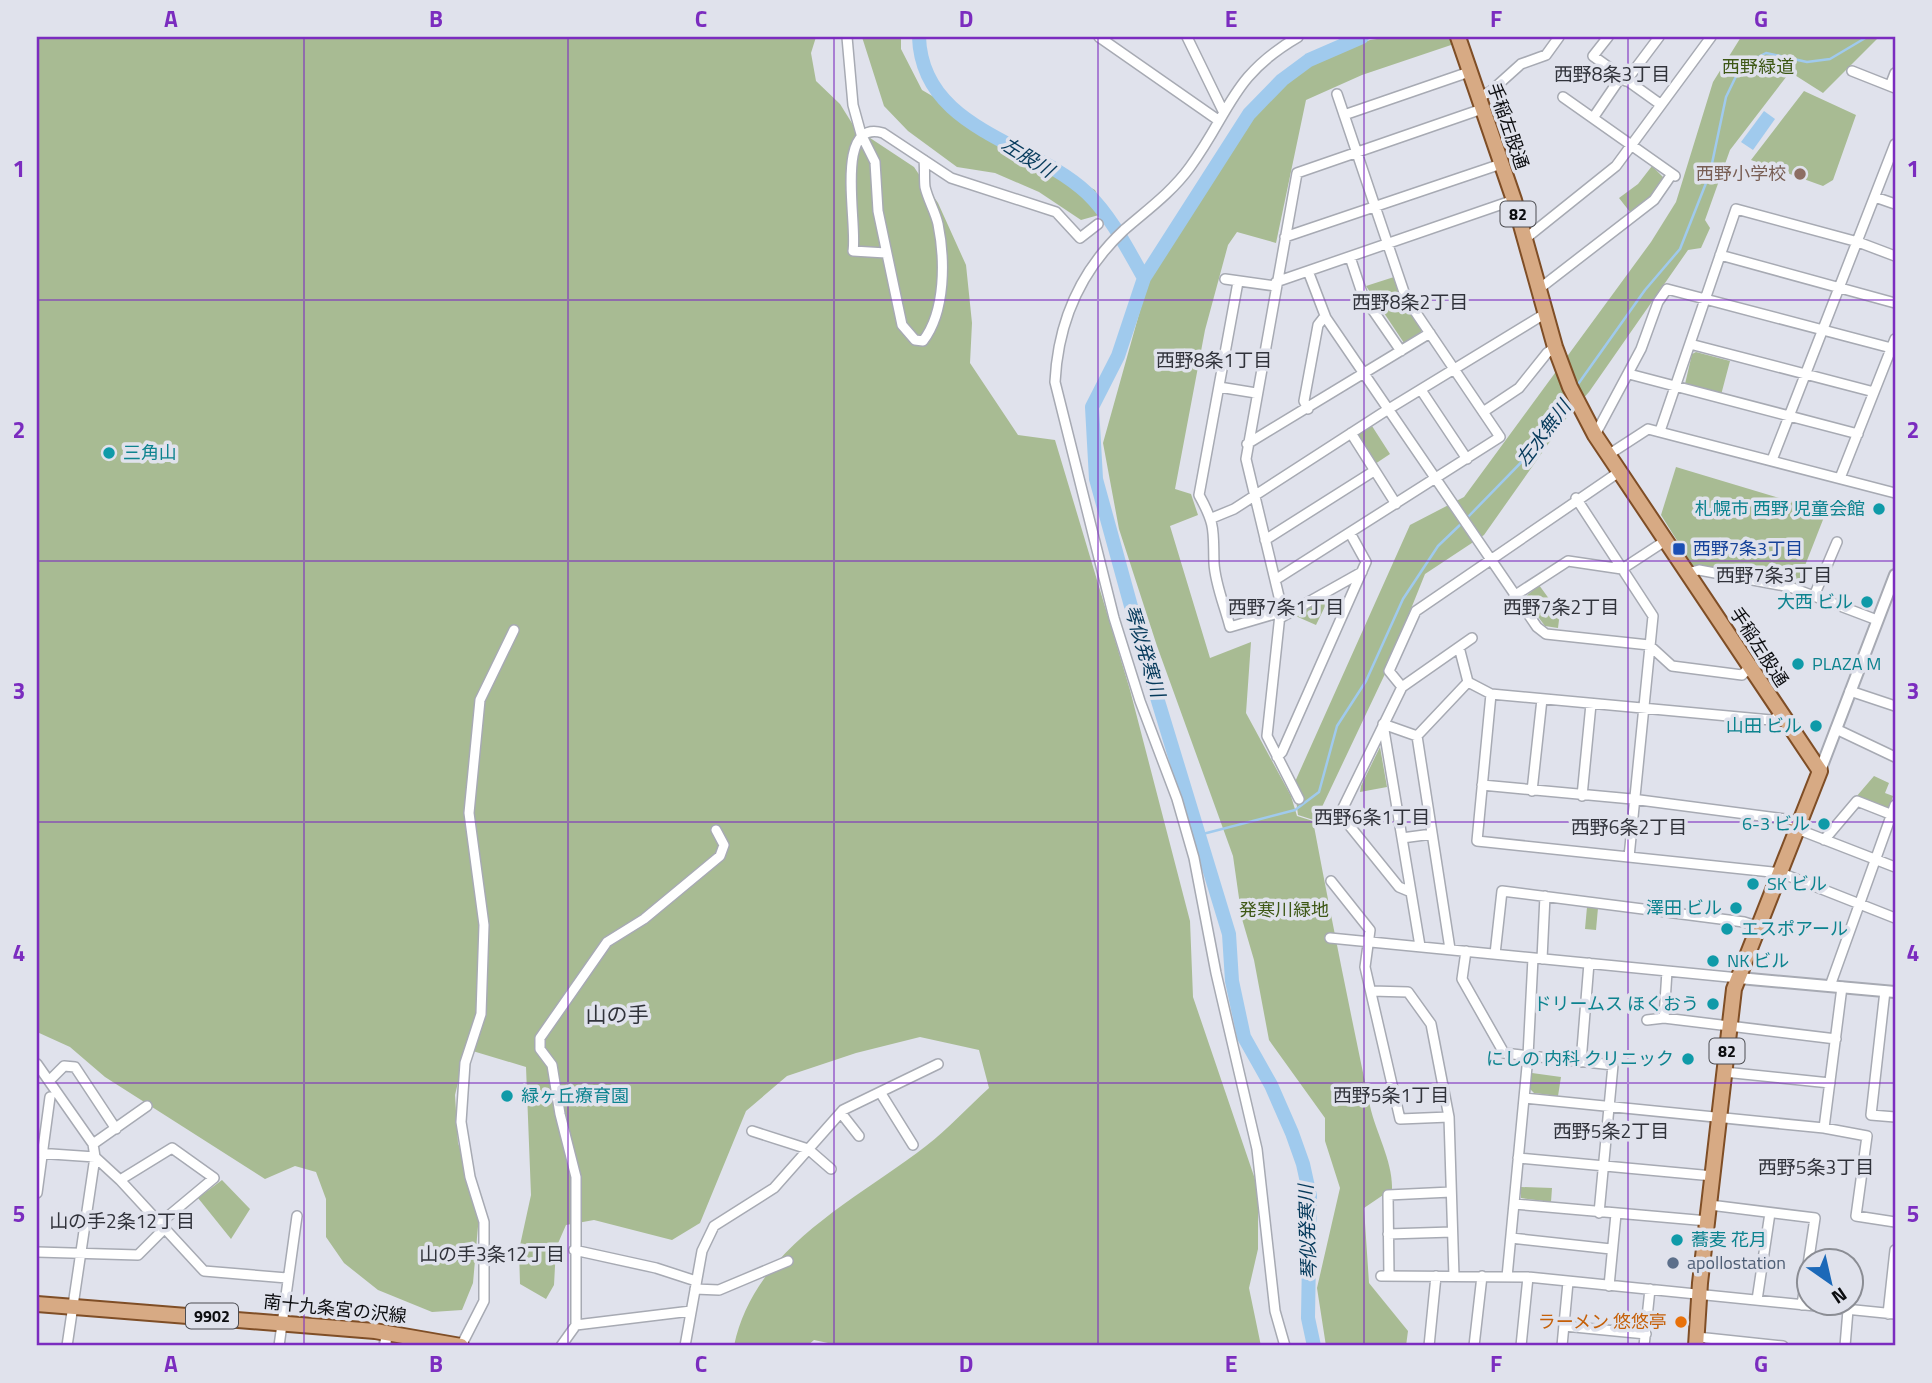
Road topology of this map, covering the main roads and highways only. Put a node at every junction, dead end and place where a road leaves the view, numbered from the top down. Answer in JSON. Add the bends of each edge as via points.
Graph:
{"nodes":[{"id":1,"x":1459,"y":40,"type":"edge"},
{"id":2,"x":37,"y":1304,"type":"edge"},
{"id":3,"x":386,"y":1339,"type":"edge"},
{"id":4,"x":1697,"y":1341,"type":"edge"},
{"id":5,"x":461,"y":1346,"type":"edge"}],
"edges":[{"from":1,"to":4,"type":"main road","name":"手稲左股通","number":"82","via":[[1572,392],[1619,472],[1820,771],[1734,989]]},
{"from":2,"to":3,"type":"main road","name":"南十九条宮の沢線","number":"9902","via":[[284,1322]]},
{"from":3,"to":5,"type":"main road","name":"南十九条宮の沢線","number":"9902"}]}
